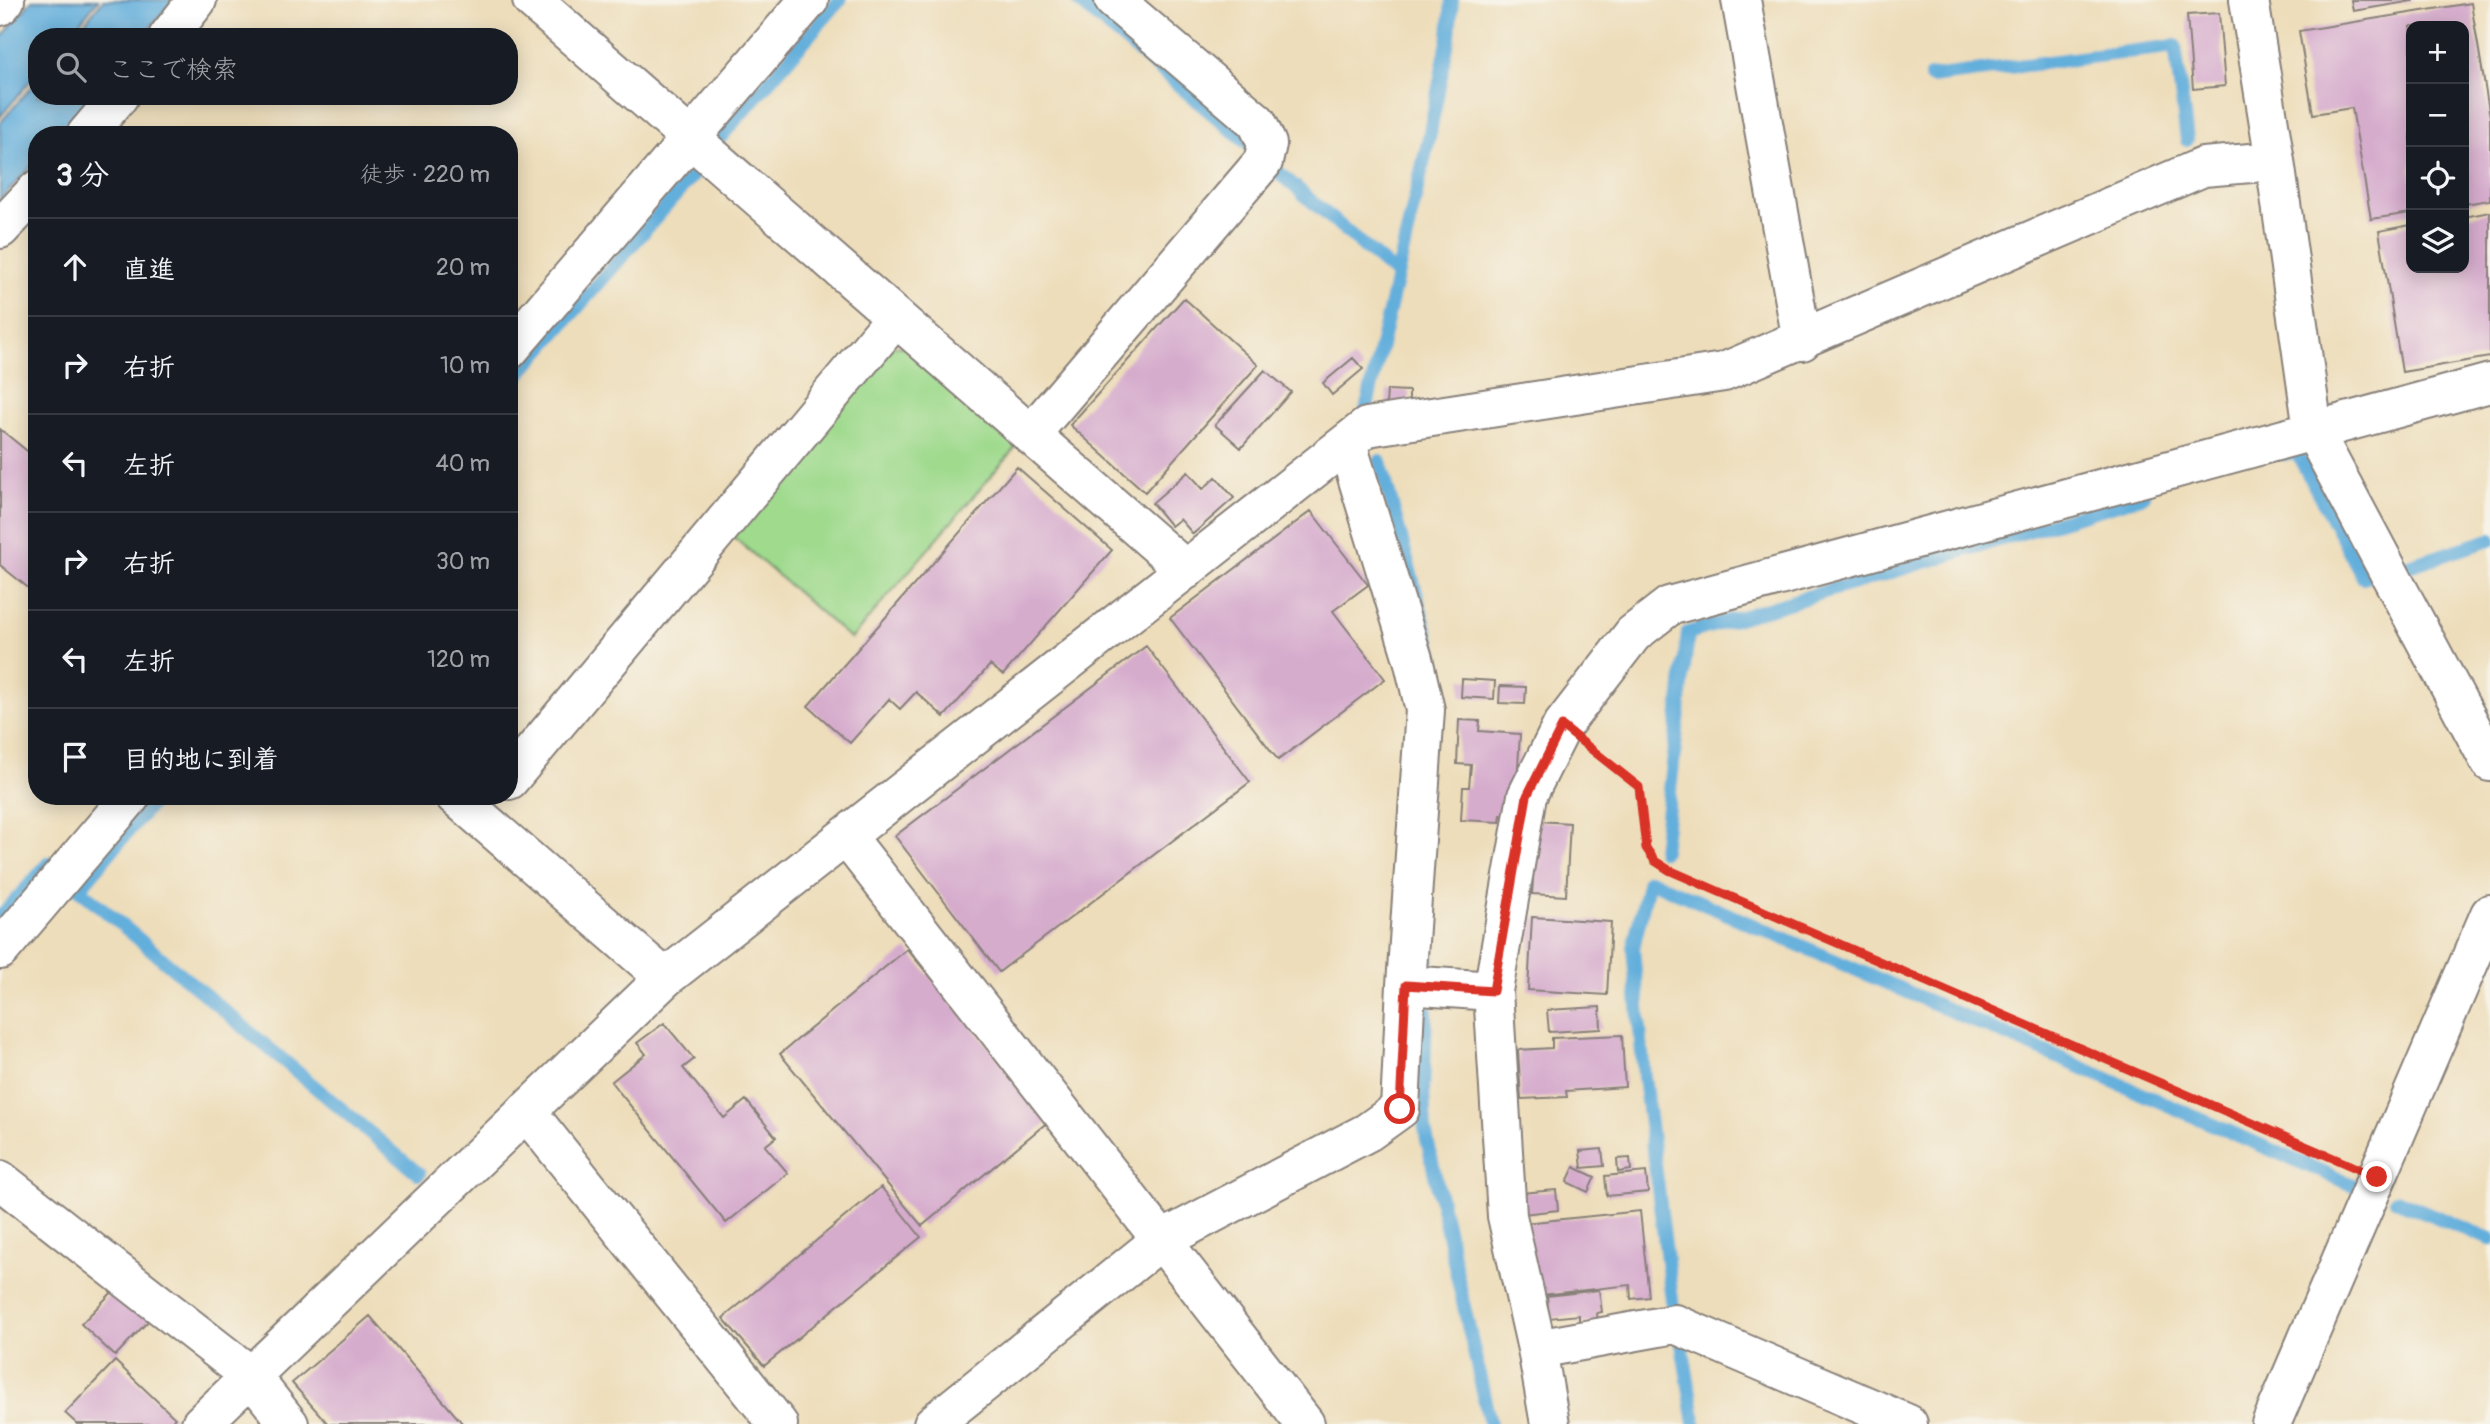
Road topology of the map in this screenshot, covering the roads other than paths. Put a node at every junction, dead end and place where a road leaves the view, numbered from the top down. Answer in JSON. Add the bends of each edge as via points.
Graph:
{"nodes":[{"id":1,"x":5,"y":0,"type":"edge"},
{"id":2,"x":197,"y":0,"type":"edge"},
{"id":3,"x":532,"y":0,"type":"edge"},
{"id":4,"x":808,"y":0,"type":"edge"},
{"id":5,"x":1114,"y":0,"type":"edge"},
{"id":6,"x":1741,"y":0,"type":"edge"},
{"id":7,"x":2249,"y":0,"type":"edge"},
{"id":8,"x":0,"y":6,"type":"edge"},
{"id":9,"x":175,"y":28,"type":"edge"},
{"id":10,"x":111,"y":105,"type":"edge"},
{"id":11,"x":94,"y":126,"type":"edge"},
{"id":12,"x":690,"y":136,"type":"junction"},
{"id":13,"x":2275,"y":161,"type":"junction"},
{"id":14,"x":28,"y":199,"type":"edge"},
{"id":15,"x":0,"y":229,"type":"edge"},
{"id":16,"x":897,"y":317,"type":"junction"},
{"id":17,"x":518,"y":339,"type":"edge"},
{"id":18,"x":1802,"y":341,"type":"junction"},
{"id":19,"x":2490,"y":383,"type":"edge"},
{"id":20,"x":2313,"y":430,"type":"junction"},
{"id":21,"x":1031,"y":435,"type":"junction"},
{"id":22,"x":1346,"y":444,"type":"junction"},
{"id":23,"x":1186,"y":570,"type":"junction"},
{"id":24,"x":2490,"y":762,"type":"edge"},
{"id":25,"x":518,"y":769,"type":"edge"},
{"id":26,"x":123,"y":805,"type":"edge"},
{"id":27,"x":478,"y":805,"type":"edge"},
{"id":28,"x":846,"y":836,"type":"junction"},
{"id":29,"x":2490,"y":914,"type":"edge"},
{"id":30,"x":0,"y":950,"type":"edge"},
{"id":31,"x":665,"y":978,"type":"junction"},
{"id":32,"x":1406,"y":985,"type":"junction"},
{"id":33,"x":1493,"y":991,"type":"junction"},
{"id":34,"x":527,"y":1111,"type":"junction"},
{"id":35,"x":0,"y":1180,"type":"edge"},
{"id":36,"x":1160,"y":1241,"type":"junction"},
{"id":37,"x":1537,"y":1349,"type":"junction"},
{"id":38,"x":251,"y":1376,"type":"junction"},
{"id":39,"x":201,"y":1424,"type":"edge"},
{"id":40,"x":289,"y":1424,"type":"edge"},
{"id":41,"x":778,"y":1424,"type":"edge"},
{"id":42,"x":933,"y":1424,"type":"edge"},
{"id":43,"x":1305,"y":1424,"type":"edge"},
{"id":44,"x":1550,"y":1424,"type":"edge"},
{"id":45,"x":1908,"y":1424,"type":"edge"},
{"id":46,"x":2271,"y":1424,"type":"edge"}],
"edges":[{"from":1,"to":8,"type":"street"},
{"from":2,"to":9,"type":"street"},
{"from":3,"to":12,"type":"street"},
{"from":4,"to":12,"type":"street"},
{"from":5,"to":21,"type":"street","via":[[1258,122],[1267,144],[1263,162]]},
{"from":6,"to":18,"type":"street"},
{"from":7,"to":13,"type":"street"},
{"from":10,"to":11,"type":"street"},
{"from":12,"to":16,"type":"street"},
{"from":12,"to":17,"type":"street"},
{"from":13,"to":18,"type":"street","via":[[2203,167]]},
{"from":13,"to":20,"type":"street"},
{"from":14,"to":15,"type":"street"},
{"from":16,"to":21,"type":"street"},
{"from":16,"to":25,"type":"street"},
{"from":18,"to":22,"type":"street","via":[[1724,372],[1367,428]]},
{"from":19,"to":20,"type":"street"},
{"from":20,"to":24,"type":"street"},
{"from":20,"to":33,"type":"street","via":[[1669,606],[1633,634],[1562,726],[1527,796]]},
{"from":21,"to":23,"type":"street"},
{"from":22,"to":23,"type":"street"},
{"from":22,"to":32,"type":"street","via":[[1425,710]]},
{"from":23,"to":28,"type":"street"},
{"from":26,"to":30,"type":"street"},
{"from":27,"to":31,"type":"street"},
{"from":28,"to":31,"type":"street"},
{"from":28,"to":36,"type":"street"},
{"from":29,"to":46,"type":"street"},
{"from":31,"to":34,"type":"street"},
{"from":32,"to":33,"type":"street"},
{"from":32,"to":36,"type":"street","via":[[1400,1109],[1368,1132]]},
{"from":33,"to":37,"type":"street","via":[[1507,1216]]},
{"from":34,"to":38,"type":"street"},
{"from":34,"to":41,"type":"street"},
{"from":35,"to":38,"type":"street"},
{"from":36,"to":42,"type":"street"},
{"from":36,"to":43,"type":"street"},
{"from":37,"to":44,"type":"street"},
{"from":37,"to":45,"type":"street","via":[[1675,1324]]},
{"from":38,"to":39,"type":"street"},
{"from":38,"to":40,"type":"street"}]}
